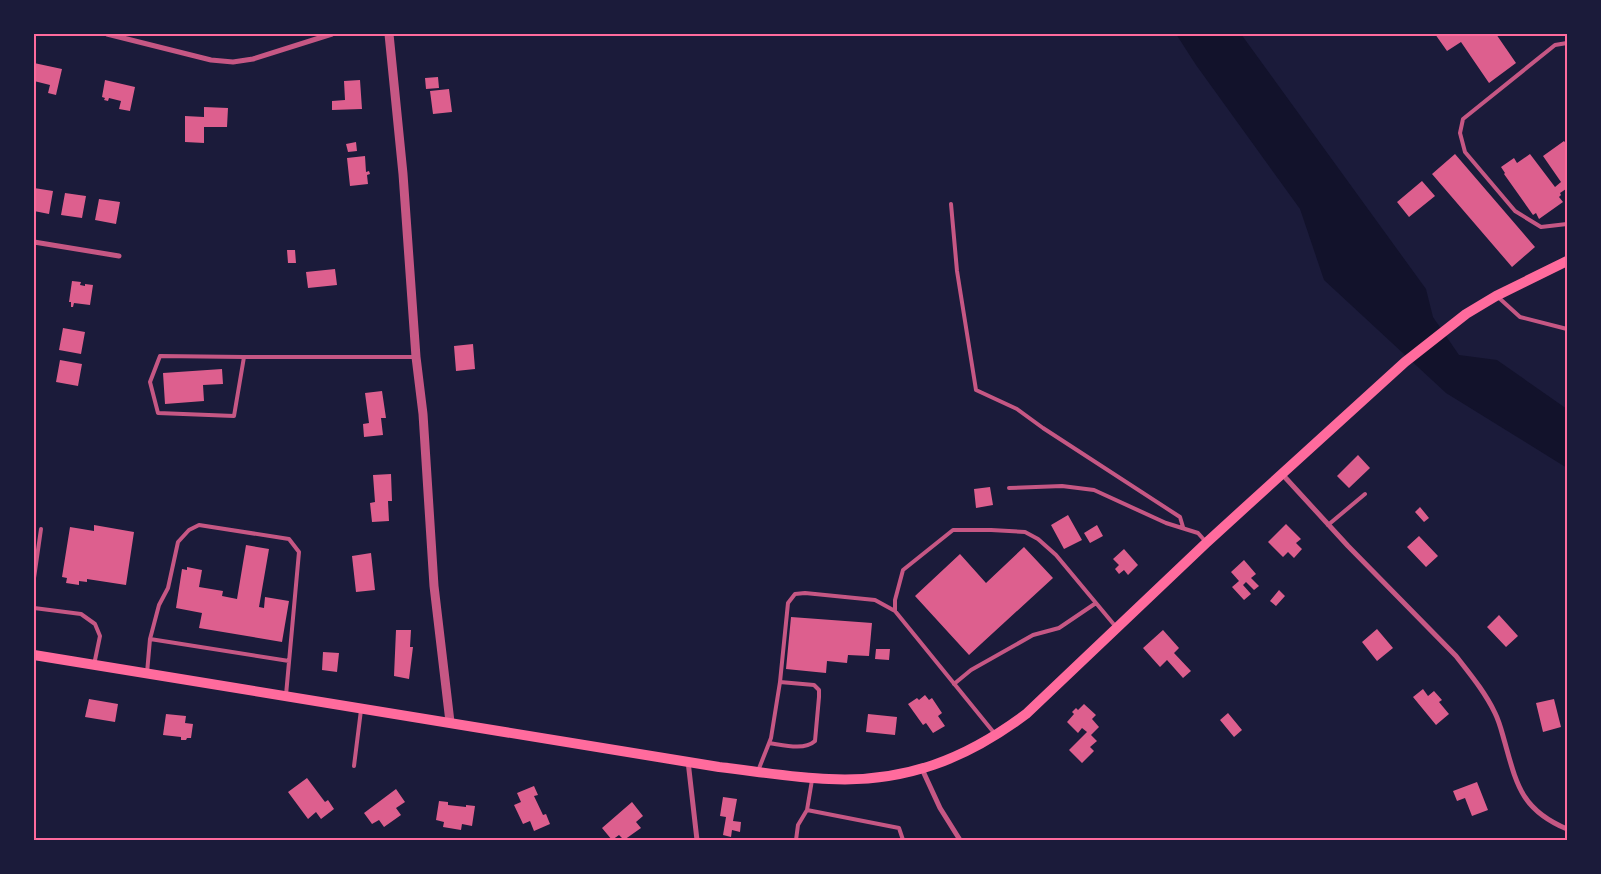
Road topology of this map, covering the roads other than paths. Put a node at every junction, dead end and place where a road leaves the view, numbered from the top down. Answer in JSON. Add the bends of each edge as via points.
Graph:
{"nodes":[{"id":1,"x":107,"y":34,"type":"edge"},
{"id":2,"x":332,"y":34,"type":"edge"},
{"id":3,"x":389,"y":34,"type":"edge"},
{"id":4,"x":1567,"y":43,"type":"edge"},
{"id":5,"x":951,"y":204,"type":"dead end"},
{"id":6,"x":1567,"y":224,"type":"edge"},
{"id":7,"x":34,"y":242,"type":"edge"},
{"id":8,"x":119,"y":256,"type":"dead end"},
{"id":9,"x":1567,"y":261,"type":"edge"},
{"id":10,"x":1496,"y":296,"type":"junction"},
{"id":11,"x":1567,"y":329,"type":"edge"},
{"id":12,"x":416,"y":357,"type":"junction"},
{"id":13,"x":244,"y":358,"type":"junction"},
{"id":14,"x":1282,"y":474,"type":"junction"},
{"id":15,"x":1009,"y":488,"type":"dead end"},
{"id":16,"x":1365,"y":494,"type":"dead end"},
{"id":17,"x":1328,"y":525,"type":"junction"},
{"id":18,"x":1183,"y":527,"type":"junction"},
{"id":19,"x":41,"y":529,"type":"dead end"},
{"id":20,"x":1206,"y":543,"type":"junction"},
{"id":21,"x":34,"y":578,"type":"edge"},
{"id":22,"x":1096,"y":603,"type":"junction"},
{"id":23,"x":34,"y":608,"type":"edge"},
{"id":24,"x":895,"y":610,"type":"junction"},
{"id":25,"x":1117,"y":628,"type":"junction"},
{"id":26,"x":150,"y":639,"type":"junction"},
{"id":27,"x":34,"y":655,"type":"edge"},
{"id":28,"x":290,"y":662,"type":"junction"},
{"id":29,"x":94,"y":664,"type":"junction"},
{"id":30,"x":147,"y":673,"type":"junction"},
{"id":31,"x":780,"y":682,"type":"junction"},
{"id":32,"x":954,"y":684,"type":"junction"},
{"id":33,"x":286,"y":695,"type":"junction"},
{"id":34,"x":362,"y":708,"type":"junction"},
{"id":35,"x":450,"y":722,"type":"junction"},
{"id":36,"x":996,"y":736,"type":"junction"},
{"id":37,"x":769,"y":744,"type":"junction"},
{"id":38,"x":688,"y":761,"type":"junction"},
{"id":39,"x":354,"y":766,"type":"dead end"},
{"id":40,"x":922,"y":769,"type":"junction"},
{"id":41,"x":758,"y":771,"type":"junction"},
{"id":42,"x":812,"y":777,"type":"junction"},
{"id":43,"x":807,"y":810,"type":"junction"},
{"id":44,"x":1567,"y":829,"type":"edge"},
{"id":45,"x":697,"y":840,"type":"edge"},
{"id":46,"x":796,"y":840,"type":"edge"},
{"id":47,"x":903,"y":840,"type":"edge"},
{"id":48,"x":960,"y":840,"type":"edge"}],
"edges":[{"from":1,"to":2,"type":"street","via":[[212,60],[233,62],[253,59]]},
{"from":3,"to":12,"type":"street"},
{"from":4,"to":6,"type":"lane","via":[[1555,45],[1463,119],[1460,133],[1465,152],[1515,211],[1541,227]]},
{"from":5,"to":18,"type":"lane","via":[[957,271],[976,390],[1017,409],[1180,517]]},
{"from":7,"to":8,"type":"street"},
{"from":9,"to":10,"type":"main road"},
{"from":10,"to":11,"type":"lane","via":[[1520,317]]},
{"from":10,"to":14,"type":"main road","via":[[1466,314],[1406,362]]},
{"from":12,"to":13,"type":"lane"},
{"from":12,"to":35,"type":"street","via":[[423,414],[434,586]]},
{"from":13,"to":13,"type":"lane","via":[[160,356],[150,382],[158,413],[234,416]]},
{"from":14,"to":17,"type":"street"},
{"from":14,"to":20,"type":"main road"},
{"from":15,"to":18,"type":"lane","via":[[1062,486],[1094,490],[1166,523]]},
{"from":16,"to":17,"type":"lane"},
{"from":17,"to":44,"type":"street","via":[[1471,674],[1496,714],[1518,786],[1525,798],[1543,816]]},
{"from":18,"to":20,"type":"lane","via":[[1198,533]]},
{"from":19,"to":21,"type":"lane"},
{"from":20,"to":25,"type":"main road"},
{"from":22,"to":24,"type":"lane","via":[[1056,556],[1025,532],[953,530],[903,570]]},
{"from":22,"to":25,"type":"lane"},
{"from":22,"to":32,"type":"lane","via":[[1059,628],[1033,635],[971,670]]},
{"from":23,"to":29,"type":"lane","via":[[81,614],[95,624],[100,636]]},
{"from":24,"to":31,"type":"lane","via":[[875,600],[795,594],[788,603]]},
{"from":24,"to":32,"type":"lane"},
{"from":25,"to":36,"type":"main road","via":[[1026,714]]},
{"from":26,"to":28,"type":"lane"},
{"from":26,"to":28,"type":"lane","via":[[159,605],[168,588],[178,542],[189,530],[199,525],[289,539],[299,552]]},
{"from":26,"to":30,"type":"lane"},
{"from":27,"to":29,"type":"main road"},
{"from":28,"to":33,"type":"lane"},
{"from":29,"to":30,"type":"main road"},
{"from":30,"to":33,"type":"main road"},
{"from":31,"to":37,"type":"lane"},
{"from":31,"to":37,"type":"lane","via":[[814,685],[819,690],[815,741],[803,746]]},
{"from":32,"to":36,"type":"lane"},
{"from":33,"to":34,"type":"main road"},
{"from":34,"to":35,"type":"main road"},
{"from":34,"to":39,"type":"lane"},
{"from":35,"to":38,"type":"main road"},
{"from":36,"to":40,"type":"main road","via":[[965,753]]},
{"from":37,"to":41,"type":"lane"},
{"from":38,"to":41,"type":"main road"},
{"from":38,"to":45,"type":"street"},
{"from":40,"to":42,"type":"main road","via":[[865,778]]},
{"from":40,"to":48,"type":"street","via":[[940,808]]},
{"from":41,"to":42,"type":"main road"},
{"from":42,"to":43,"type":"lane"},
{"from":43,"to":46,"type":"lane","via":[[798,824]]},
{"from":43,"to":47,"type":"lane","via":[[899,828]]}]}
